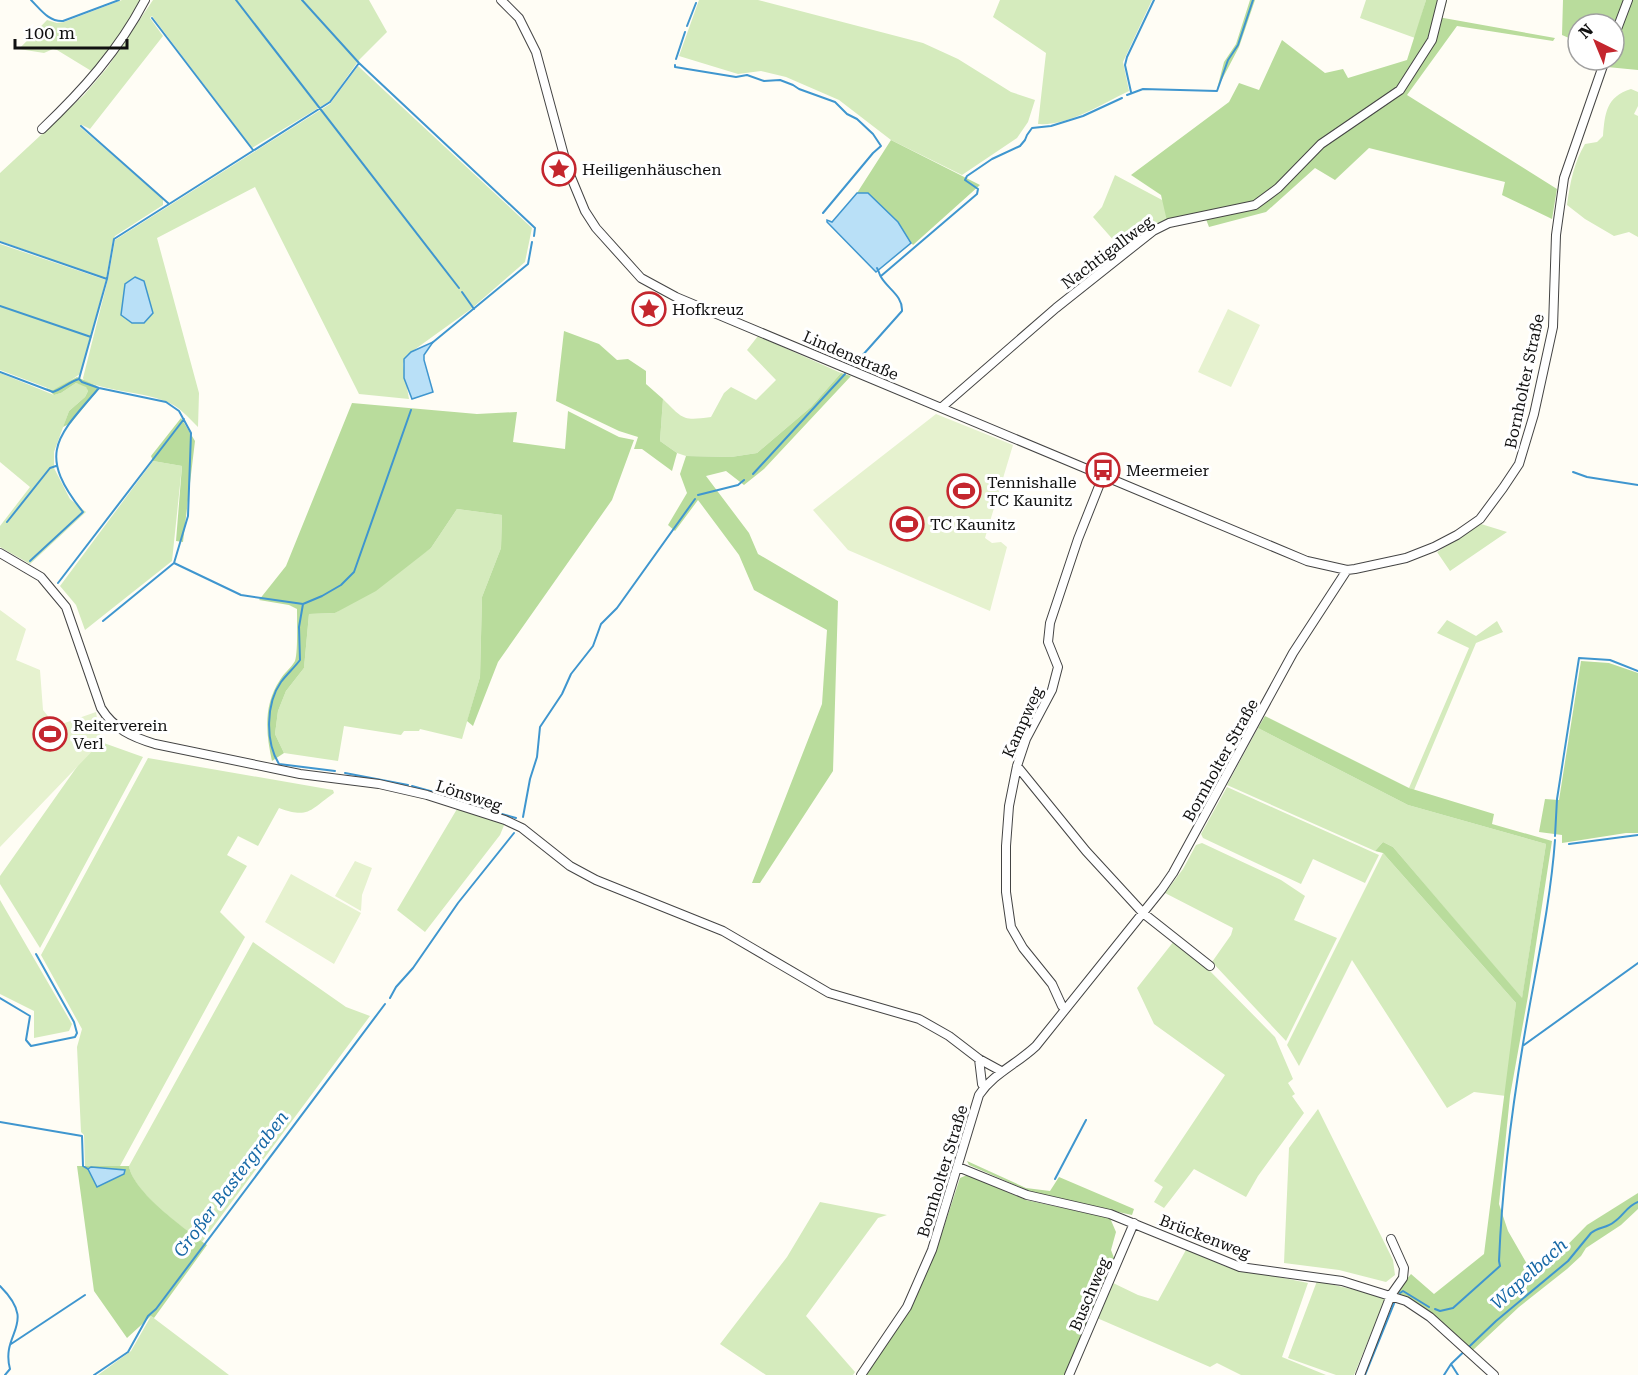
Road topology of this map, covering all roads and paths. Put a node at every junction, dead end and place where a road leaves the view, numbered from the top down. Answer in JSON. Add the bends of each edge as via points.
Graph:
{"nodes":[{"id":1,"x":146,"y":0,"type":"edge"},
{"id":2,"x":501,"y":0,"type":"edge"},
{"id":3,"x":1442,"y":0,"type":"edge"},
{"id":4,"x":1601,"y":72,"type":"edge"},
{"id":5,"x":42,"y":129,"type":"dead end"},
{"id":6,"x":942,"y":408,"type":"junction"},
{"id":7,"x":1103,"y":476,"type":"junction"},
{"id":8,"x":0,"y":553,"type":"edge"},
{"id":9,"x":1347,"y":570,"type":"junction"},
{"id":10,"x":1017,"y":766,"type":"junction"},
{"id":11,"x":1143,"y":913,"type":"junction"},
{"id":12,"x":1210,"y":966,"type":"dead end"},
{"id":13,"x":1065,"y":1009,"type":"junction"},
{"id":14,"x":979,"y":1059,"type":"junction"},
{"id":15,"x":1001,"y":1071,"type":"junction"},
{"id":16,"x":984,"y":1087,"type":"junction"},
{"id":17,"x":958,"y":1167,"type":"junction"},
{"id":18,"x":1134,"y":1223,"type":"junction"},
{"id":19,"x":1391,"y":1239,"type":"dead end"},
{"id":20,"x":1391,"y":1295,"type":"junction"},
{"id":21,"x":861,"y":1375,"type":"edge"},
{"id":22,"x":1069,"y":1375,"type":"edge"},
{"id":23,"x":1360,"y":1375,"type":"edge"},
{"id":24,"x":1494,"y":1375,"type":"edge"}],
"edges":[{"from":1,"to":5,"type":"street","via":[[95,76]]},
{"from":2,"to":6,"type":"street","name":"Lindenstraße","via":[[519,18],[536,52],[568,170],[585,212],[641,278],[676,297]]},
{"from":3,"to":6,"type":"street","name":"Nachtigallweg","via":[[1432,40],[1400,90],[1321,144],[1278,188],[1255,205],[1169,223],[1144,237]]},
{"from":4,"to":9,"type":"street","name":"Bornholter Straße","via":[[1564,178],[1556,235],[1553,327],[1519,464],[1480,519],[1456,535],[1406,558]]},
{"from":6,"to":7,"type":"street","name":"Lindenstraße"},
{"from":7,"to":9,"type":"street","name":"Lindenstraße","via":[[1307,561]]},
{"from":7,"to":10,"type":"street","name":"Kampweg","via":[[1050,623],[1048,642],[1058,667],[1052,690],[1026,739]]},
{"from":8,"to":14,"type":"street","name":"Lönsweg","via":[[41,577],[66,607],[101,708],[132,737],[300,774],[379,784],[505,820],[596,880],[723,931],[829,993],[919,1019]]},
{"from":9,"to":11,"type":"street","name":"Bornholter Straße","via":[[1293,653],[1173,873]]},
{"from":10,"to":11,"type":"street"},
{"from":10,"to":13,"type":"street","name":"Kampweg","via":[[1006,846],[1007,911],[1023,948],[1052,984]]},
{"from":11,"to":12,"type":"street"},
{"from":11,"to":13,"type":"street","name":"Bornholter Straße"},
{"from":13,"to":15,"type":"street","name":"Bornholter Straße","via":[[1036,1046]]},
{"from":14,"to":15,"type":"street","name":"Lönsweg"},
{"from":14,"to":16,"type":"street"},
{"from":15,"to":16,"type":"street","name":"Bornholter Straße"},
{"from":16,"to":17,"type":"street","name":"Bornholter Straße"},
{"from":17,"to":18,"type":"street","name":"Brückenweg","via":[[1027,1195]]},
{"from":17,"to":21,"type":"street","name":"Bornholter Straße","via":[[932,1250],[907,1307]]},
{"from":18,"to":20,"type":"street","name":"Brückenweg","via":[[1240,1267],[1342,1281]]},
{"from":18,"to":22,"type":"street","name":"Buschweg"},
{"from":19,"to":20,"type":"street","via":[[1404,1268],[1403,1278]]},
{"from":20,"to":23,"type":"street"},
{"from":20,"to":24,"type":"street","name":"Brückenweg","via":[[1406,1300],[1430,1317]]}]}
